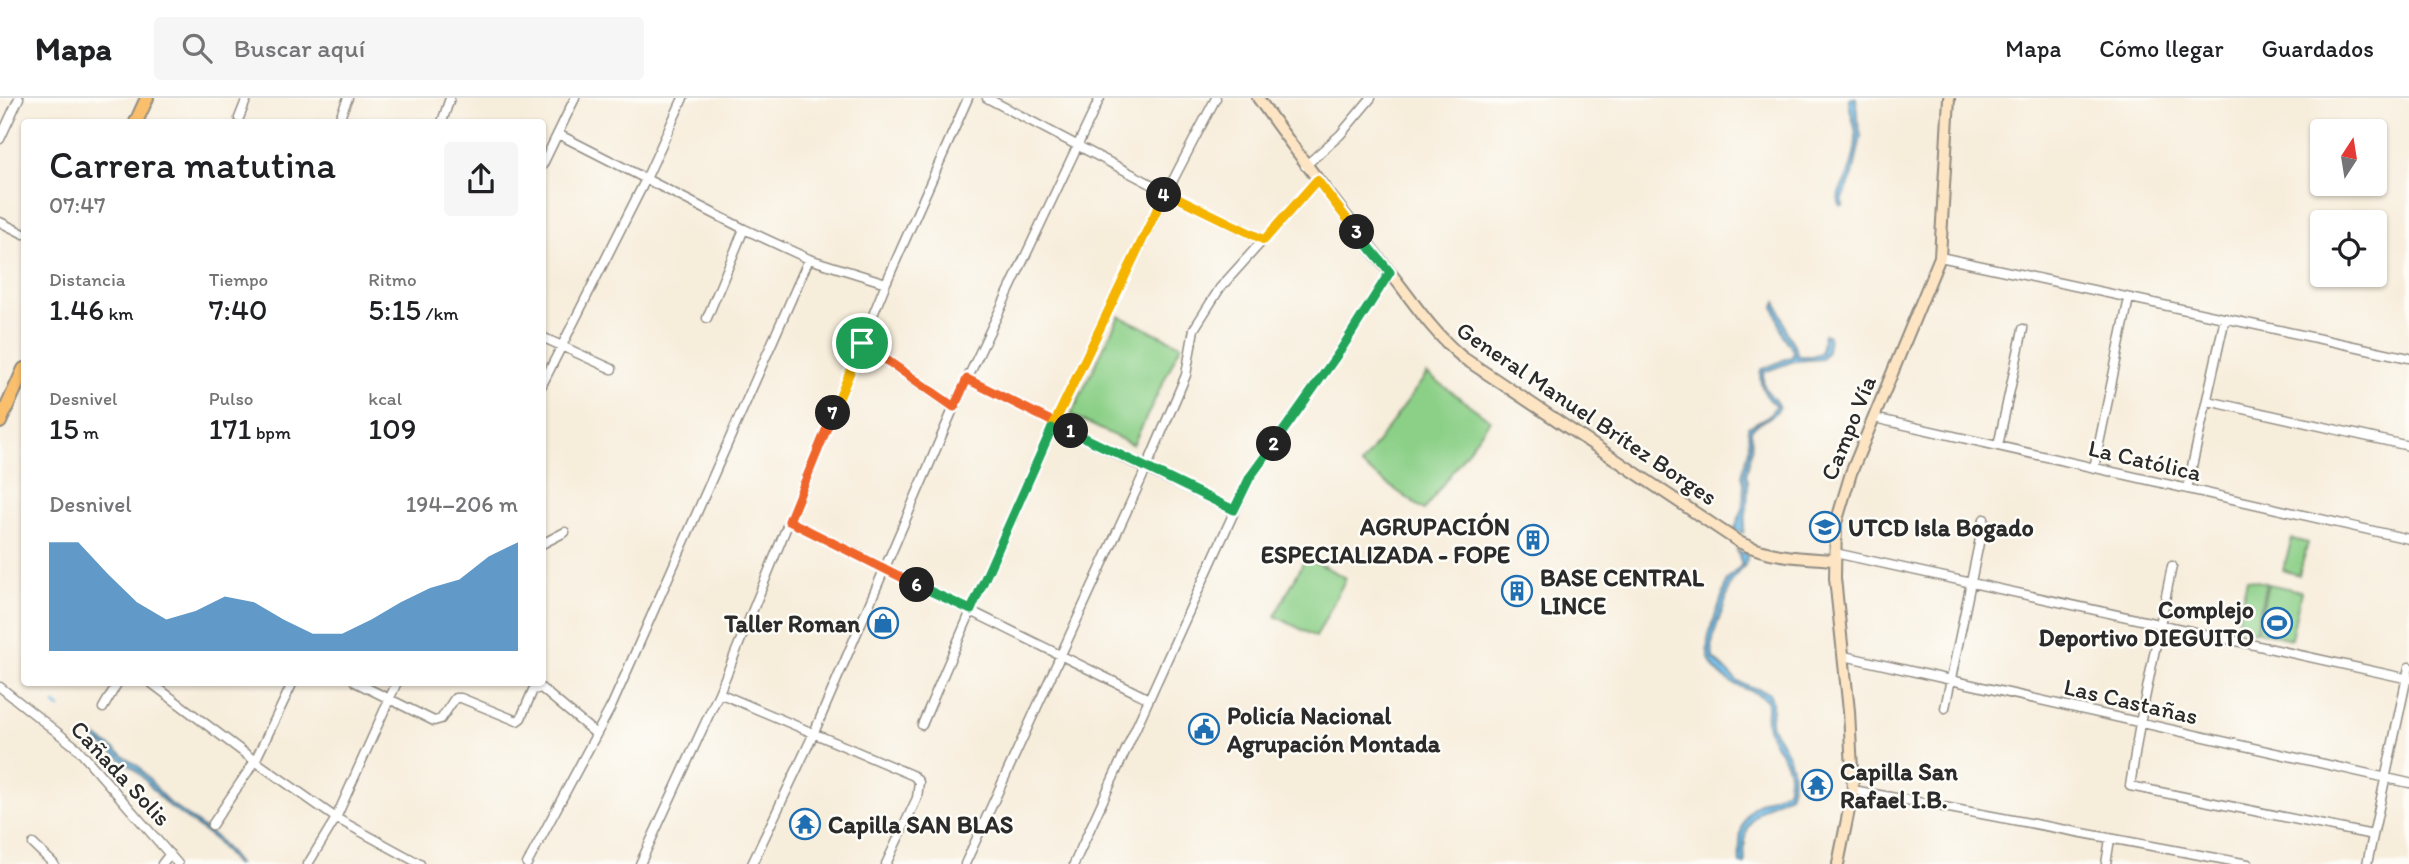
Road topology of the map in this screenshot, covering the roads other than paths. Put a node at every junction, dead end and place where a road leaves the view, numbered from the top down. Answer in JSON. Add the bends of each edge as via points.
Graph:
{"nodes":[{"id":1,"x":19,"y":98,"type":"edge"},
{"id":2,"x":147,"y":98,"type":"edge"},
{"id":3,"x":247,"y":98,"type":"edge"},
{"id":4,"x":348,"y":98,"type":"edge"},
{"id":5,"x":450,"y":98,"type":"edge"},
{"id":6,"x":575,"y":98,"type":"edge"},
{"id":7,"x":683,"y":98,"type":"edge"},
{"id":8,"x":968,"y":98,"type":"edge"},
{"id":9,"x":987,"y":98,"type":"edge"},
{"id":10,"x":1100,"y":98,"type":"edge"},
{"id":11,"x":1258,"y":98,"type":"edge"},
{"id":12,"x":1371,"y":98,"type":"edge"},
{"id":13,"x":1950,"y":98,"type":"edge"},
{"id":14,"x":1213,"y":99,"type":"edge"},
{"id":15,"x":239,"y":118,"type":"dead end"},
{"id":16,"x":137,"y":119,"type":"edge"},
{"id":17,"x":339,"y":119,"type":"edge"},
{"id":18,"x":444,"y":119,"type":"edge"},
{"id":19,"x":558,"y":134,"type":"junction"},
{"id":20,"x":0,"y":139,"type":"edge"},
{"id":21,"x":1077,"y":146,"type":"junction"},
{"id":22,"x":546,"y":157,"type":"edge"},
{"id":23,"x":1305,"y":166,"type":"junction"},
{"id":24,"x":646,"y":179,"type":"junction"},
{"id":25,"x":1317,"y":180,"type":"junction"},
{"id":26,"x":1166,"y":192,"type":"junction"},
{"id":27,"x":0,"y":222,"type":"edge"},
{"id":28,"x":744,"y":229,"type":"junction"},
{"id":29,"x":21,"y":232,"type":"edge"},
{"id":30,"x":1264,"y":240,"type":"junction"},
{"id":31,"x":1940,"y":257,"type":"junction"},
{"id":32,"x":809,"y":259,"type":"junction"},
{"id":33,"x":1390,"y":272,"type":"junction"},
{"id":34,"x":886,"y":284,"type":"junction"},
{"id":35,"x":2129,"y":298,"type":"junction"},
{"id":36,"x":708,"y":318,"type":"dead end"},
{"id":37,"x":2225,"y":318,"type":"junction"},
{"id":38,"x":2024,"y":330,"type":"dead end"},
{"id":39,"x":546,"y":339,"type":"edge"},
{"id":40,"x":862,"y":343,"type":"junction"},
{"id":41,"x":561,"y":346,"type":"junction"},
{"id":42,"x":2409,"y":358,"type":"edge"},
{"id":43,"x":612,"y":369,"type":"dead end"},
{"id":44,"x":21,"y":376,"type":"edge"},
{"id":45,"x":546,"y":376,"type":"edge"},
{"id":46,"x":967,"y":379,"type":"junction"},
{"id":47,"x":2207,"y":401,"type":"junction"},
{"id":48,"x":954,"y":407,"type":"junction"},
{"id":49,"x":1874,"y":418,"type":"junction"},
{"id":50,"x":0,"y":422,"type":"edge"},
{"id":51,"x":1055,"y":422,"type":"junction"},
{"id":52,"x":1998,"y":446,"type":"junction"},
{"id":53,"x":2409,"y":446,"type":"edge"},
{"id":54,"x":2094,"y":468,"type":"junction"},
{"id":55,"x":1146,"y":469,"type":"junction"},
{"id":56,"x":2187,"y":489,"type":"junction"},
{"id":57,"x":1234,"y":510,"type":"junction"},
{"id":58,"x":1984,"y":519,"type":"dead end"},
{"id":59,"x":789,"y":521,"type":"junction"},
{"id":60,"x":565,"y":532,"type":"dead end"},
{"id":61,"x":2409,"y":539,"type":"edge"},
{"id":62,"x":546,"y":542,"type":"edge"},
{"id":63,"x":1835,"y":556,"type":"junction"},
{"id":64,"x":2172,"y":566,"type":"dead end"},
{"id":65,"x":885,"y":570,"type":"junction"},
{"id":66,"x":1971,"y":583,"type":"junction"},
{"id":67,"x":971,"y":610,"type":"junction"},
{"id":68,"x":2159,"y":624,"type":"junction"},
{"id":69,"x":1059,"y":655,"type":"junction"},
{"id":70,"x":1844,"y":656,"type":"junction"},
{"id":71,"x":2409,"y":667,"type":"edge"},
{"id":72,"x":2408,"y":679,"type":"edge"},
{"id":73,"x":1951,"y":680,"type":"junction"},
{"id":74,"x":116,"y":686,"type":"edge"},
{"id":75,"x":155,"y":686,"type":"edge"},
{"id":76,"x":291,"y":686,"type":"edge"},
{"id":77,"x":363,"y":686,"type":"edge"},
{"id":78,"x":395,"y":686,"type":"edge"},
{"id":79,"x":0,"y":687,"type":"edge"},
{"id":80,"x":719,"y":693,"type":"junction"},
{"id":81,"x":389,"y":699,"type":"junction"},
{"id":82,"x":1149,"y":699,"type":"junction"},
{"id":83,"x":103,"y":708,"type":"dead end"},
{"id":84,"x":1945,"y":708,"type":"dead end"},
{"id":85,"x":2140,"y":723,"type":"junction"},
{"id":86,"x":922,"y":725,"type":"dead end"},
{"id":87,"x":596,"y":734,"type":"junction"},
{"id":88,"x":813,"y":735,"type":"junction"},
{"id":89,"x":255,"y":761,"type":"junction"},
{"id":90,"x":2385,"y":777,"type":"junction"},
{"id":91,"x":2409,"y":783,"type":"edge"},
{"id":92,"x":1853,"y":790,"type":"junction"},
{"id":93,"x":336,"y":818,"type":"junction"},
{"id":94,"x":212,"y":825,"type":"dead end"},
{"id":95,"x":2373,"y":835,"type":"junction"},
{"id":96,"x":2110,"y":839,"type":"junction"},
{"id":97,"x":33,"y":844,"type":"dead end"},
{"id":98,"x":170,"y":854,"type":"junction"},
{"id":99,"x":889,"y":863,"type":"edge"},
{"id":100,"x":54,"y":864,"type":"edge"},
{"id":101,"x":162,"y":864,"type":"edge"},
{"id":102,"x":178,"y":864,"type":"edge"},
{"id":103,"x":308,"y":864,"type":"edge"},
{"id":104,"x":420,"y":864,"type":"edge"},
{"id":105,"x":527,"y":864,"type":"edge"},
{"id":106,"x":640,"y":864,"type":"edge"},
{"id":107,"x":752,"y":864,"type":"edge"},
{"id":108,"x":965,"y":864,"type":"edge"},
{"id":109,"x":1074,"y":864,"type":"edge"},
{"id":110,"x":1838,"y":864,"type":"edge"},
{"id":111,"x":2106,"y":864,"type":"edge"},
{"id":112,"x":2248,"y":864,"type":"edge"},
{"id":113,"x":2367,"y":864,"type":"edge"}],
"edges":[{"from":1,"to":20,"type":"street"},
{"from":2,"to":16,"type":"main road"},
{"from":3,"to":15,"type":"street"},
{"from":4,"to":17,"type":"street"},
{"from":5,"to":18,"type":"street"},
{"from":6,"to":19,"type":"street"},
{"from":7,"to":24,"type":"street"},
{"from":8,"to":34,"type":"street"},
{"from":9,"to":21,"type":"street"},
{"from":10,"to":21,"type":"street"},
{"from":11,"to":23,"type":"street","name":"General Manuel Brítez Borges"},
{"from":12,"to":23,"type":"street","via":[[1340,135]]},
{"from":13,"to":31,"type":"street","name":"Campo Vía"},
{"from":14,"to":26,"type":"street"},
{"from":19,"to":22,"type":"street"},
{"from":19,"to":24,"type":"street"},
{"from":21,"to":26,"type":"street"},
{"from":21,"to":46,"type":"street"},
{"from":23,"to":25,"type":"street","name":"General Manuel Brítez Borges"},
{"from":24,"to":28,"type":"street"},
{"from":24,"to":41,"type":"street"},
{"from":25,"to":30,"type":"street"},
{"from":25,"to":33,"type":"street","name":"General Manuel Brítez Borges"},
{"from":26,"to":30,"type":"street"},
{"from":26,"to":51,"type":"street"},
{"from":27,"to":29,"type":"street"},
{"from":28,"to":32,"type":"street"},
{"from":28,"to":36,"type":"street"},
{"from":30,"to":55,"type":"street","via":[[1220,288],[1194,329],[1186,375]]},
{"from":31,"to":35,"type":"street"},
{"from":31,"to":49,"type":"street","name":"Campo Vía"},
{"from":32,"to":34,"type":"street"},
{"from":32,"to":87,"type":"street","via":[[693,527]]},
{"from":33,"to":57,"type":"street","via":[[1250,477]]},
{"from":33,"to":63,"type":"street","name":"General Manuel Brítez Borges","via":[[1438,337],[1462,358],[1722,531],[1759,552],[1797,558]]},
{"from":34,"to":40,"type":"street"},
{"from":35,"to":37,"type":"street"},
{"from":35,"to":54,"type":"street"},
{"from":37,"to":42,"type":"street"},
{"from":37,"to":47,"type":"street"},
{"from":38,"to":52,"type":"street"},
{"from":39,"to":41,"type":"street"},
{"from":40,"to":48,"type":"street"},
{"from":40,"to":59,"type":"street"},
{"from":41,"to":43,"type":"street"},
{"from":41,"to":45,"type":"street"},
{"from":44,"to":50,"type":"main road"},
{"from":46,"to":48,"type":"street"},
{"from":46,"to":51,"type":"street"},
{"from":47,"to":53,"type":"street"},
{"from":47,"to":56,"type":"street"},
{"from":48,"to":65,"type":"street"},
{"from":49,"to":52,"type":"street","name":"La Católica"},
{"from":49,"to":63,"type":"street","name":"Campo Vía","via":[[1840,508]]},
{"from":51,"to":55,"type":"street"},
{"from":51,"to":67,"type":"street"},
{"from":52,"to":54,"type":"street","name":"La Católica"},
{"from":54,"to":56,"type":"street","name":"La Católica"},
{"from":55,"to":57,"type":"street"},
{"from":55,"to":69,"type":"street"},
{"from":56,"to":61,"type":"street","name":"La Católica"},
{"from":57,"to":82,"type":"street"},
{"from":58,"to":66,"type":"street"},
{"from":59,"to":65,"type":"street"},
{"from":59,"to":80,"type":"street"},
{"from":60,"to":62,"type":"street"},
{"from":63,"to":66,"type":"street"},
{"from":63,"to":70,"type":"street","name":"Campo Vía"},
{"from":64,"to":68,"type":"street"},
{"from":65,"to":67,"type":"street"},
{"from":65,"to":88,"type":"street"},
{"from":66,"to":68,"type":"street"},
{"from":66,"to":73,"type":"street"},
{"from":67,"to":69,"type":"street"},
{"from":67,"to":86,"type":"street"},
{"from":68,"to":72,"type":"street"},
{"from":68,"to":85,"type":"street"},
{"from":69,"to":82,"type":"street"},
{"from":69,"to":108,"type":"street"},
{"from":70,"to":73,"type":"street","name":"Las Castañas"},
{"from":70,"to":92,"type":"street","name":"Campo Vía"},
{"from":71,"to":72,"type":"street"},
{"from":72,"to":90,"type":"street"},
{"from":73,"to":84,"type":"street"},
{"from":73,"to":85,"type":"street","name":"Las Castañas"},
{"from":74,"to":83,"type":"street"},
{"from":75,"to":89,"type":"street"},
{"from":76,"to":89,"type":"street"},
{"from":77,"to":81,"type":"street"},
{"from":78,"to":81,"type":"street"},
{"from":79,"to":98,"type":"street","name":"Cañada Solis","via":[[77,748]]},
{"from":80,"to":88,"type":"street"},
{"from":80,"to":106,"type":"street"},
{"from":81,"to":87,"type":"street","via":[[434,721],[461,698],[517,721],[538,687]]},
{"from":81,"to":93,"type":"street"},
{"from":82,"to":109,"type":"street"},
{"from":85,"to":90,"type":"street","name":"Las Castañas"},
{"from":85,"to":95,"type":"street","via":[[2130,786]]},
{"from":87,"to":105,"type":"street"},
{"from":88,"to":99,"type":"street","via":[[919,782],[917,798]]},
{"from":88,"to":107,"type":"street"},
{"from":89,"to":93,"type":"street"},
{"from":89,"to":94,"type":"street"},
{"from":90,"to":91,"type":"street","name":"Las Castañas"},
{"from":90,"to":95,"type":"street"},
{"from":92,"to":96,"type":"street"},
{"from":92,"to":110,"type":"street","name":"Campo Vía"},
{"from":93,"to":103,"type":"street"},
{"from":93,"to":104,"type":"street"},
{"from":95,"to":113,"type":"street"},
{"from":96,"to":111,"type":"street"},
{"from":96,"to":112,"type":"street"},
{"from":97,"to":100,"type":"street"},
{"from":98,"to":101,"type":"street"},
{"from":98,"to":102,"type":"street","name":"Cañada Solis"}]}
